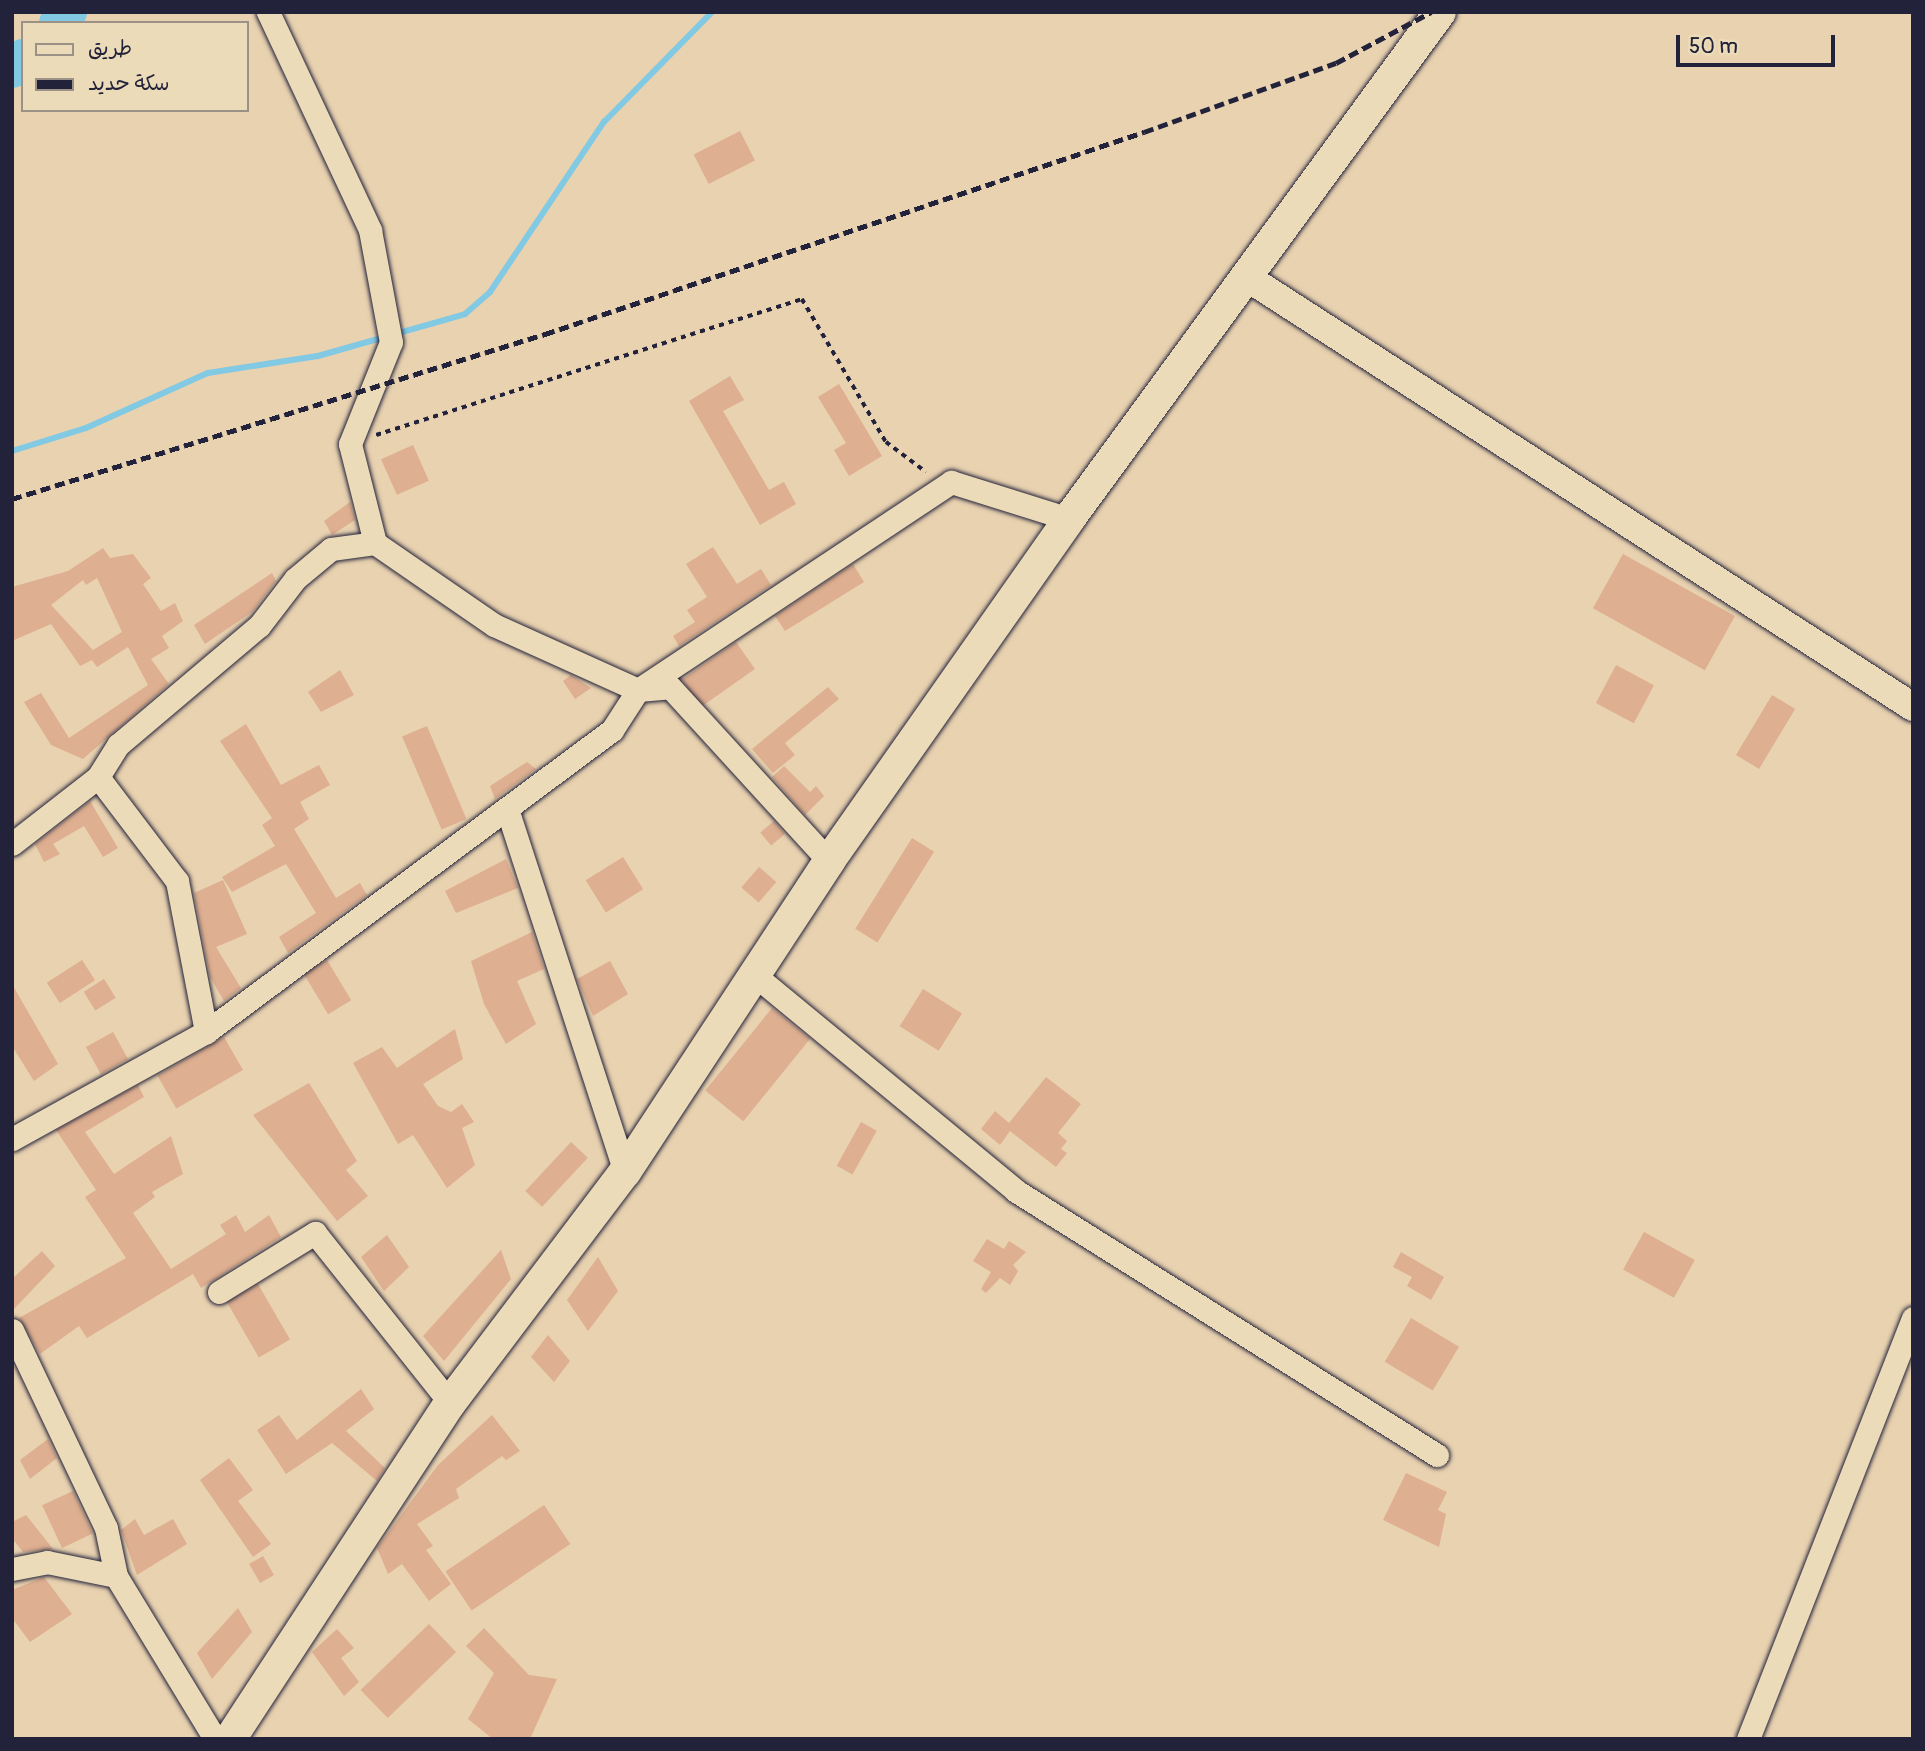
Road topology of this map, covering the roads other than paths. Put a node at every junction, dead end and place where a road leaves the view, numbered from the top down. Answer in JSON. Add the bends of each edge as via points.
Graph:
{"nodes":[{"id":1,"x":268,"y":12,"type":"edge"},
{"id":2,"x":1440,"y":12,"type":"edge"},
{"id":3,"x":1245,"y":276,"type":"junction"},
{"id":4,"x":1069,"y":519,"type":"junction"},
{"id":5,"x":375,"y":543,"type":"junction"},
{"id":6,"x":638,"y":690,"type":"junction"},
{"id":7,"x":1913,"y":707,"type":"edge"},
{"id":8,"x":98,"y":777,"type":"junction"},
{"id":9,"x":508,"y":812,"type":"junction"},
{"id":10,"x":12,"y":844,"type":"edge"},
{"id":11,"x":829,"y":862,"type":"junction"},
{"id":12,"x":751,"y":973,"type":"junction"},
{"id":13,"x":206,"y":1032,"type":"junction"},
{"id":14,"x":12,"y":1139,"type":"edge"},
{"id":15,"x":625,"y":1172,"type":"junction"},
{"id":16,"x":219,"y":1292,"type":"dead end"},
{"id":17,"x":1913,"y":1318,"type":"edge"},
{"id":18,"x":12,"y":1329,"type":"edge"},
{"id":19,"x":450,"y":1403,"type":"junction"},
{"id":20,"x":1437,"y":1455,"type":"dead end"},
{"id":21,"x":12,"y":1569,"type":"edge"},
{"id":22,"x":116,"y":1576,"type":"junction"},
{"id":23,"x":215,"y":1739,"type":"edge"},
{"id":24,"x":230,"y":1739,"type":"edge"},
{"id":25,"x":1748,"y":1739,"type":"edge"}],
"edges":[{"from":1,"to":5,"type":"street","via":[[370,230],[390,335],[350,443]]},
{"from":2,"to":3,"type":"main road"},
{"from":3,"to":4,"type":"main road"},
{"from":3,"to":7,"type":"street"},
{"from":4,"to":6,"type":"street","via":[[951,482]]},
{"from":4,"to":11,"type":"main road"},
{"from":5,"to":6,"type":"street","via":[[494,625]]},
{"from":5,"to":8,"type":"street","via":[[331,549],[295,579],[259,626],[118,745]]},
{"from":6,"to":9,"type":"street","via":[[612,730]]},
{"from":6,"to":11,"type":"street","via":[[670,687]]},
{"from":8,"to":10,"type":"street"},
{"from":8,"to":13,"type":"street","via":[[177,881]]},
{"from":9,"to":13,"type":"street"},
{"from":9,"to":15,"type":"street"},
{"from":11,"to":12,"type":"main road"},
{"from":12,"to":15,"type":"main road"},
{"from":12,"to":20,"type":"street","via":[[1016,1191]]},
{"from":13,"to":14,"type":"street"},
{"from":15,"to":19,"type":"main road"},
{"from":16,"to":19,"type":"street","via":[[314,1233]]},
{"from":17,"to":25,"type":"street"},
{"from":18,"to":22,"type":"street","via":[[106,1528]]},
{"from":19,"to":24,"type":"main road"},
{"from":21,"to":22,"type":"street","via":[[47,1562]]},
{"from":22,"to":23,"type":"street"}]}
